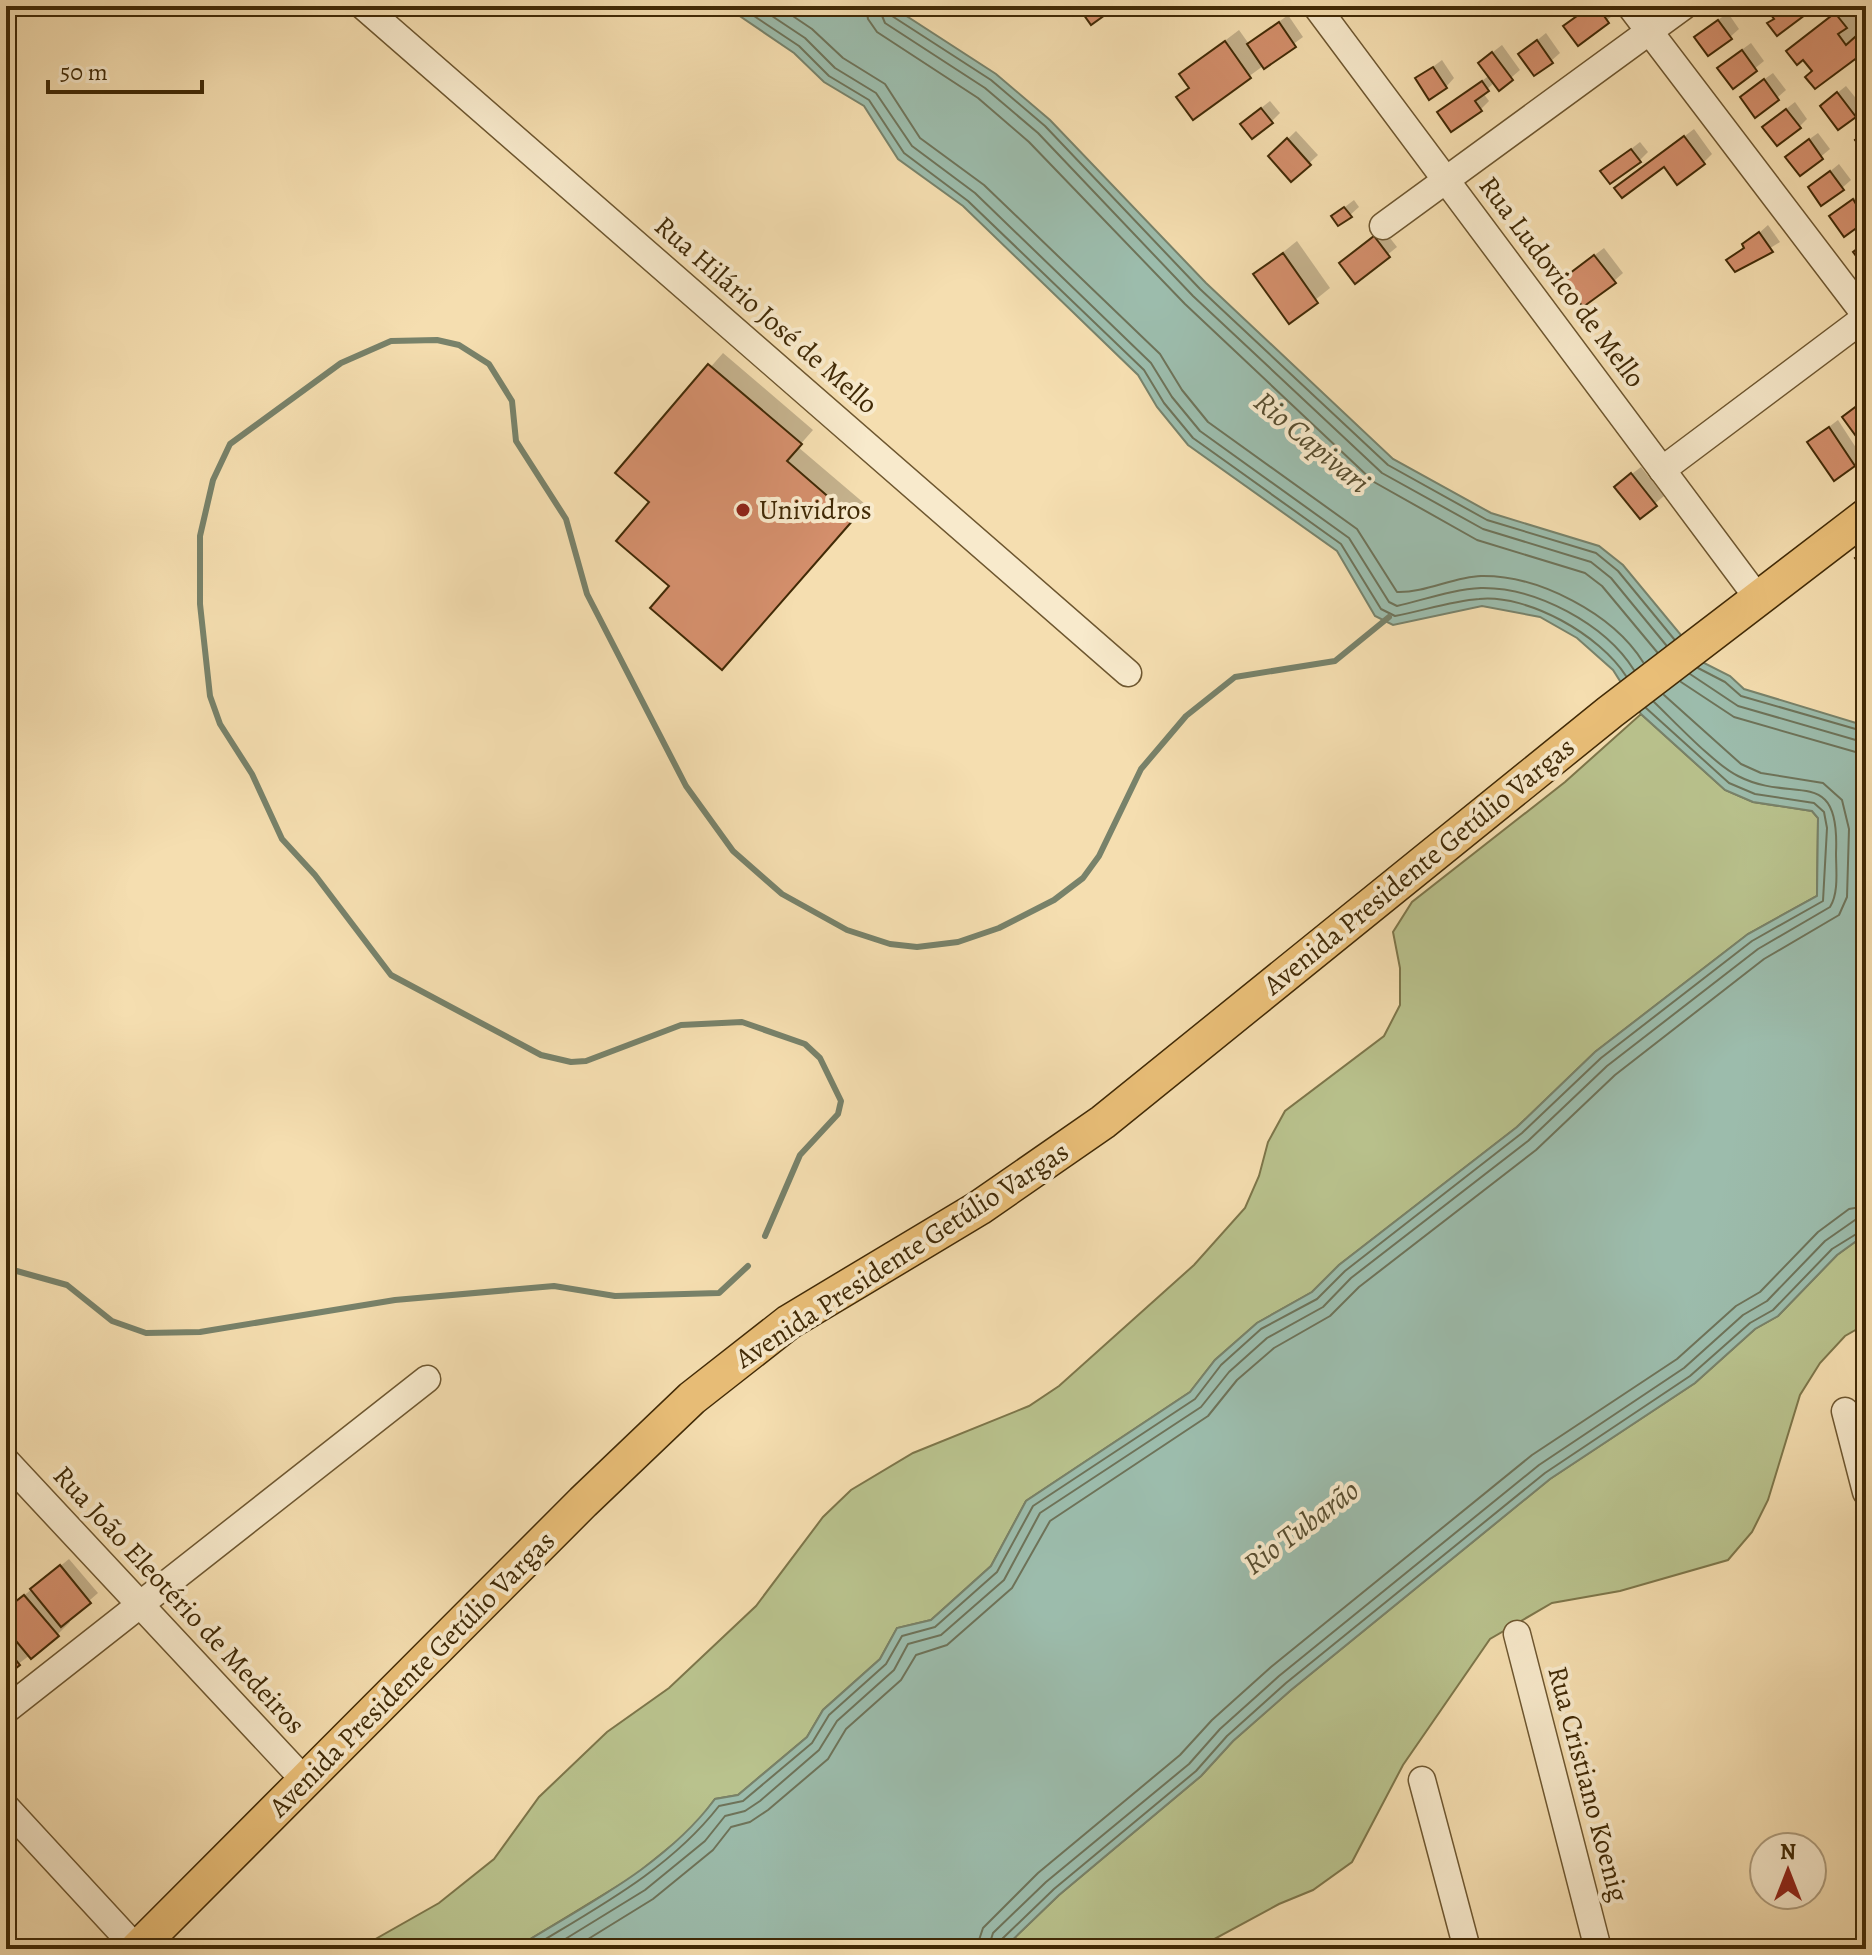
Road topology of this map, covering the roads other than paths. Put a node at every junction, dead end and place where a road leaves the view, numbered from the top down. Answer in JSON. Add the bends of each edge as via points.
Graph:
{"nodes":[{"id":1,"x":363,"y":6,"type":"edge"},
{"id":2,"x":1316,"y":6,"type":"edge"},
{"id":3,"x":1630,"y":6,"type":"edge"},
{"id":4,"x":1684,"y":6,"type":"edge"},
{"id":5,"x":1650,"y":31,"type":"junction"},
{"id":6,"x":1446,"y":180,"type":"junction"},
{"id":7,"x":1383,"y":226,"type":"dead end"},
{"id":8,"x":1866,"y":317,"type":"edge"},
{"id":9,"x":1662,"y":470,"type":"junction"},
{"id":10,"x":1866,"y":516,"type":"edge"},
{"id":11,"x":1757,"y":597,"type":"junction"},
{"id":12,"x":1128,"y":673,"type":"dead end"},
{"id":13,"x":427,"y":1379,"type":"dead end"},
{"id":14,"x":1845,"y":1411,"type":"dead end"},
{"id":15,"x":6,"y":1461,"type":"edge"},
{"id":16,"x":1866,"y":1492,"type":"edge"},
{"id":17,"x":140,"y":1604,"type":"junction"},
{"id":18,"x":1517,"y":1634,"type":"dead end"},
{"id":19,"x":6,"y":1710,"type":"edge"},
{"id":20,"x":1422,"y":1780,"type":"dead end"},
{"id":21,"x":306,"y":1782,"type":"junction"},
{"id":22,"x":6,"y":1807,"type":"edge"},
{"id":23,"x":137,"y":1949,"type":"edge"},
{"id":24,"x":1467,"y":1949,"type":"edge"},
{"id":25,"x":1598,"y":1949,"type":"edge"}],
"edges":[{"from":1,"to":12,"type":"street","name":"Rua Hilário José de Mello"},
{"from":2,"to":6,"type":"street","name":"Rua Ludovico de Mello"},
{"from":3,"to":5,"type":"street"},
{"from":4,"to":5,"type":"street"},
{"from":5,"to":6,"type":"street"},
{"from":5,"to":8,"type":"street"},
{"from":6,"to":7,"type":"street"},
{"from":6,"to":9,"type":"street","name":"Rua Ludovico de Mello"},
{"from":8,"to":9,"type":"street"},
{"from":9,"to":11,"type":"street","name":"Rua Ludovico de Mello"},
{"from":10,"to":11,"type":"main road","name":"Avenida Presidente Getúlio Vargas"},
{"from":11,"to":21,"type":"main road","name":"Avenida Presidente Getúlio Vargas","via":[[1103,1122],[979,1208],[789,1322],[732,1365],[640,1446]]},
{"from":13,"to":17,"type":"street"},
{"from":14,"to":16,"type":"street"},
{"from":15,"to":17,"type":"street","name":"Rua João Eleotério de Medeiros"},
{"from":17,"to":19,"type":"street"},
{"from":17,"to":21,"type":"street","name":"Rua João Eleotério de Medeiros"},
{"from":18,"to":25,"type":"street","name":"Rua Cristiano Koenig"},
{"from":20,"to":24,"type":"street"},
{"from":21,"to":23,"type":"main road","name":"Avenida Presidente Getúlio Vargas"},
{"from":22,"to":23,"type":"street"}]}
